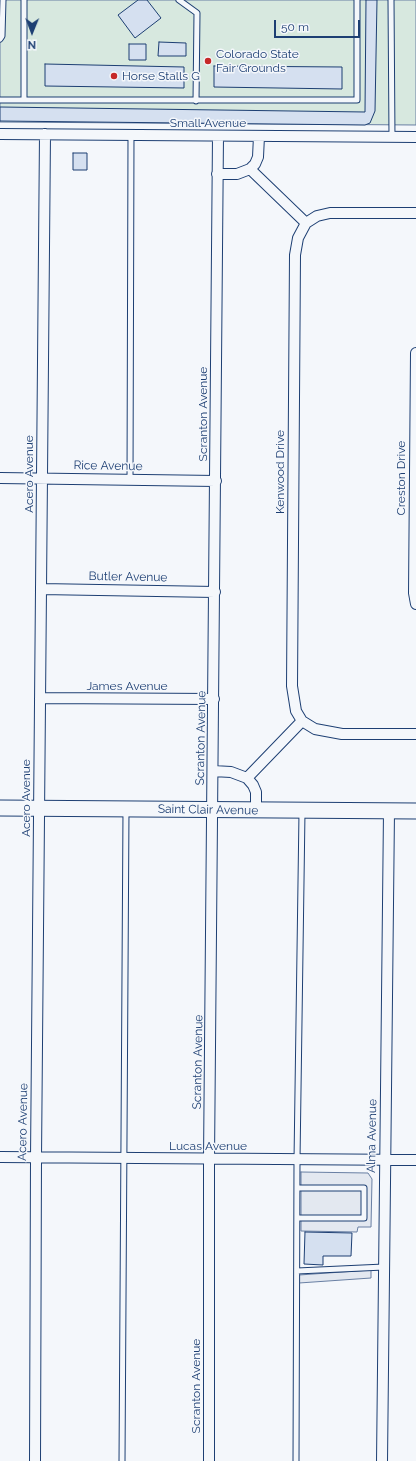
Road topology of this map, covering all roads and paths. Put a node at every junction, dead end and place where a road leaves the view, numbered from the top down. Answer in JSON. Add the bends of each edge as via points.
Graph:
{"nodes":[{"id":1,"x":3,"y":0,"type":"edge"},
{"id":2,"x":24,"y":0,"type":"edge"},
{"id":3,"x":179,"y":0,"type":"edge"},
{"id":4,"x":356,"y":0,"type":"edge"},
{"id":5,"x":391,"y":0,"type":"edge"},
{"id":6,"x":0,"y":39,"type":"edge"},
{"id":7,"x":0,"y":100,"type":"edge"},
{"id":8,"x":24,"y":100,"type":"junction"},
{"id":9,"x":196,"y":101,"type":"junction"},
{"id":10,"x":0,"y":134,"type":"edge"},
{"id":11,"x":45,"y":134,"type":"junction"},
{"id":12,"x":131,"y":135,"type":"junction"},
{"id":13,"x":218,"y":136,"type":"junction"},
{"id":14,"x":259,"y":136,"type":"junction"},
{"id":15,"x":392,"y":137,"type":"junction"},
{"id":16,"x":416,"y":137,"type":"edge"},
{"id":17,"x":250,"y":169,"type":"junction"},
{"id":18,"x":218,"y":174,"type":"junction"},
{"id":19,"x":416,"y":213,"type":"edge"},
{"id":20,"x":306,"y":223,"type":"junction"},
{"id":21,"x":416,"y":352,"type":"edge"},
{"id":22,"x":0,"y":478,"type":"edge"},
{"id":23,"x":42,"y":478,"type":"junction"},
{"id":24,"x":130,"y":480,"type":"junction"},
{"id":25,"x":216,"y":481,"type":"junction"},
{"id":26,"x":41,"y":590,"type":"junction"},
{"id":27,"x":215,"y":592,"type":"junction"},
{"id":28,"x":416,"y":604,"type":"edge"},
{"id":29,"x":40,"y":698,"type":"junction"},
{"id":30,"x":214,"y":699,"type":"junction"},
{"id":31,"x":302,"y":721,"type":"junction"},
{"id":32,"x":416,"y":734,"type":"edge"},
{"id":33,"x":213,"y":771,"type":"junction"},
{"id":34,"x":247,"y":778,"type":"junction"},
{"id":35,"x":0,"y":808,"type":"edge"},
{"id":36,"x":39,"y":808,"type":"junction"},
{"id":37,"x":126,"y":809,"type":"junction"},
{"id":38,"x":214,"y":810,"type":"junction"},
{"id":39,"x":256,"y":810,"type":"junction"},
{"id":40,"x":302,"y":811,"type":"junction"},
{"id":41,"x":389,"y":811,"type":"junction"},
{"id":42,"x":416,"y":811,"type":"edge"},
{"id":43,"x":0,"y":1157,"type":"edge"},
{"id":44,"x":36,"y":1157,"type":"junction"},
{"id":45,"x":123,"y":1158,"type":"junction"},
{"id":46,"x":209,"y":1159,"type":"junction"},
{"id":47,"x":297,"y":1160,"type":"junction"},
{"id":48,"x":384,"y":1160,"type":"junction"},
{"id":49,"x":416,"y":1160,"type":"edge"},
{"id":50,"x":297,"y":1188,"type":"junction"},
{"id":51,"x":297,"y":1218,"type":"junction"},
{"id":52,"x":384,"y":1267,"type":"junction"},
{"id":53,"x":297,"y":1271,"type":"junction"},
{"id":54,"x":35,"y":1461,"type":"edge"},
{"id":55,"x":122,"y":1461,"type":"edge"},
{"id":56,"x":209,"y":1461,"type":"edge"},
{"id":57,"x":296,"y":1461,"type":"edge"},
{"id":58,"x":382,"y":1461,"type":"edge"}],
"edges":[{"from":1,"to":6,"type":"lane"},
{"from":2,"to":8,"type":"lane"},
{"from":3,"to":9,"type":"lane","via":[[197,13]]},
{"from":4,"to":9,"type":"lane","via":[[357,100]]},
{"from":5,"to":15,"type":"lane"},
{"from":7,"to":8,"type":"lane"},
{"from":8,"to":9,"type":"lane"},
{"from":10,"to":11,"type":"street","name":"Small Avenue"},
{"from":11,"to":12,"type":"street","name":"Small Avenue"},
{"from":11,"to":23,"type":"street","name":"Acero Avenue"},
{"from":12,"to":13,"type":"street","name":"Small Avenue"},
{"from":12,"to":24,"type":"lane"},
{"from":13,"to":14,"type":"street","name":"Small Avenue"},
{"from":13,"to":18,"type":"street","name":"Scranton Avenue"},
{"from":14,"to":15,"type":"street","name":"Small Avenue"},
{"from":14,"to":17,"type":"street","via":[[258,157]]},
{"from":15,"to":16,"type":"street","name":"Small Avenue"},
{"from":17,"to":18,"type":"street","via":[[238,174]]},
{"from":17,"to":20,"type":"street"},
{"from":18,"to":25,"type":"street","name":"Scranton Avenue"},
{"from":19,"to":20,"type":"street","via":[[330,213],[317,216]]},
{"from":20,"to":31,"type":"street","name":"Kenwood Drive","via":[[298,238],[295,255],[292,686],[296,711]]},
{"from":21,"to":28,"type":"street","name":"Creston Drive"},
{"from":22,"to":23,"type":"street","name":"Rice Avenue"},
{"from":23,"to":24,"type":"street","name":"Rice Avenue"},
{"from":23,"to":26,"type":"street","name":"Acero Avenue"},
{"from":24,"to":25,"type":"street","name":"Rice Avenue"},
{"from":25,"to":27,"type":"street","name":"Scranton Avenue"},
{"from":26,"to":27,"type":"street","name":"Butler Avenue"},
{"from":26,"to":29,"type":"street","name":"Acero Avenue"},
{"from":27,"to":30,"type":"street","name":"Scranton Avenue"},
{"from":29,"to":30,"type":"street","name":"James Avenue"},
{"from":29,"to":36,"type":"street","name":"Acero Avenue"},
{"from":30,"to":33,"type":"street","name":"Scranton Avenue"},
{"from":31,"to":32,"type":"street","via":[[315,728],[342,734]]},
{"from":31,"to":34,"type":"street"},
{"from":33,"to":34,"type":"street","via":[[231,772]]},
{"from":33,"to":38,"type":"street","name":"Scranton Avenue"},
{"from":34,"to":39,"type":"street","via":[[256,792]]},
{"from":35,"to":36,"type":"street","name":"Saint Clair Avenue"},
{"from":36,"to":37,"type":"street","name":"Saint Clair Avenue"},
{"from":36,"to":44,"type":"street","name":"Acero Avenue"},
{"from":37,"to":38,"type":"street","name":"Saint Clair Avenue"},
{"from":37,"to":45,"type":"lane"},
{"from":38,"to":39,"type":"street","name":"Saint Clair Avenue"},
{"from":38,"to":46,"type":"street","name":"Scranton Avenue"},
{"from":39,"to":40,"type":"street","name":"Saint Clair Avenue"},
{"from":40,"to":41,"type":"street","name":"Saint Clair Avenue"},
{"from":40,"to":47,"type":"lane"},
{"from":41,"to":42,"type":"street","name":"Saint Clair Avenue"},
{"from":41,"to":48,"type":"street","name":"Alma Avenue"},
{"from":43,"to":44,"type":"street","name":"Lucas Avenue"},
{"from":44,"to":45,"type":"street","name":"Lucas Avenue"},
{"from":44,"to":54,"type":"street","name":"Acero Avenue"},
{"from":45,"to":46,"type":"street","name":"Lucas Avenue"},
{"from":45,"to":55,"type":"lane"},
{"from":46,"to":47,"type":"street","name":"Lucas Avenue"},
{"from":46,"to":56,"type":"street","name":"Scranton Avenue"},
{"from":47,"to":48,"type":"street","name":"Lucas Avenue"},
{"from":47,"to":50,"type":"lane"},
{"from":48,"to":49,"type":"street","name":"Lucas Avenue"},
{"from":48,"to":52,"type":"street","name":"Alma Avenue"},
{"from":50,"to":51,"type":"lane"},
{"from":50,"to":51,"type":"lane","via":[[364,1188],[364,1218]]},
{"from":51,"to":53,"type":"lane"},
{"from":52,"to":53,"type":"lane"},
{"from":52,"to":58,"type":"street","name":"Alma Avenue"},
{"from":53,"to":57,"type":"lane"}]}
